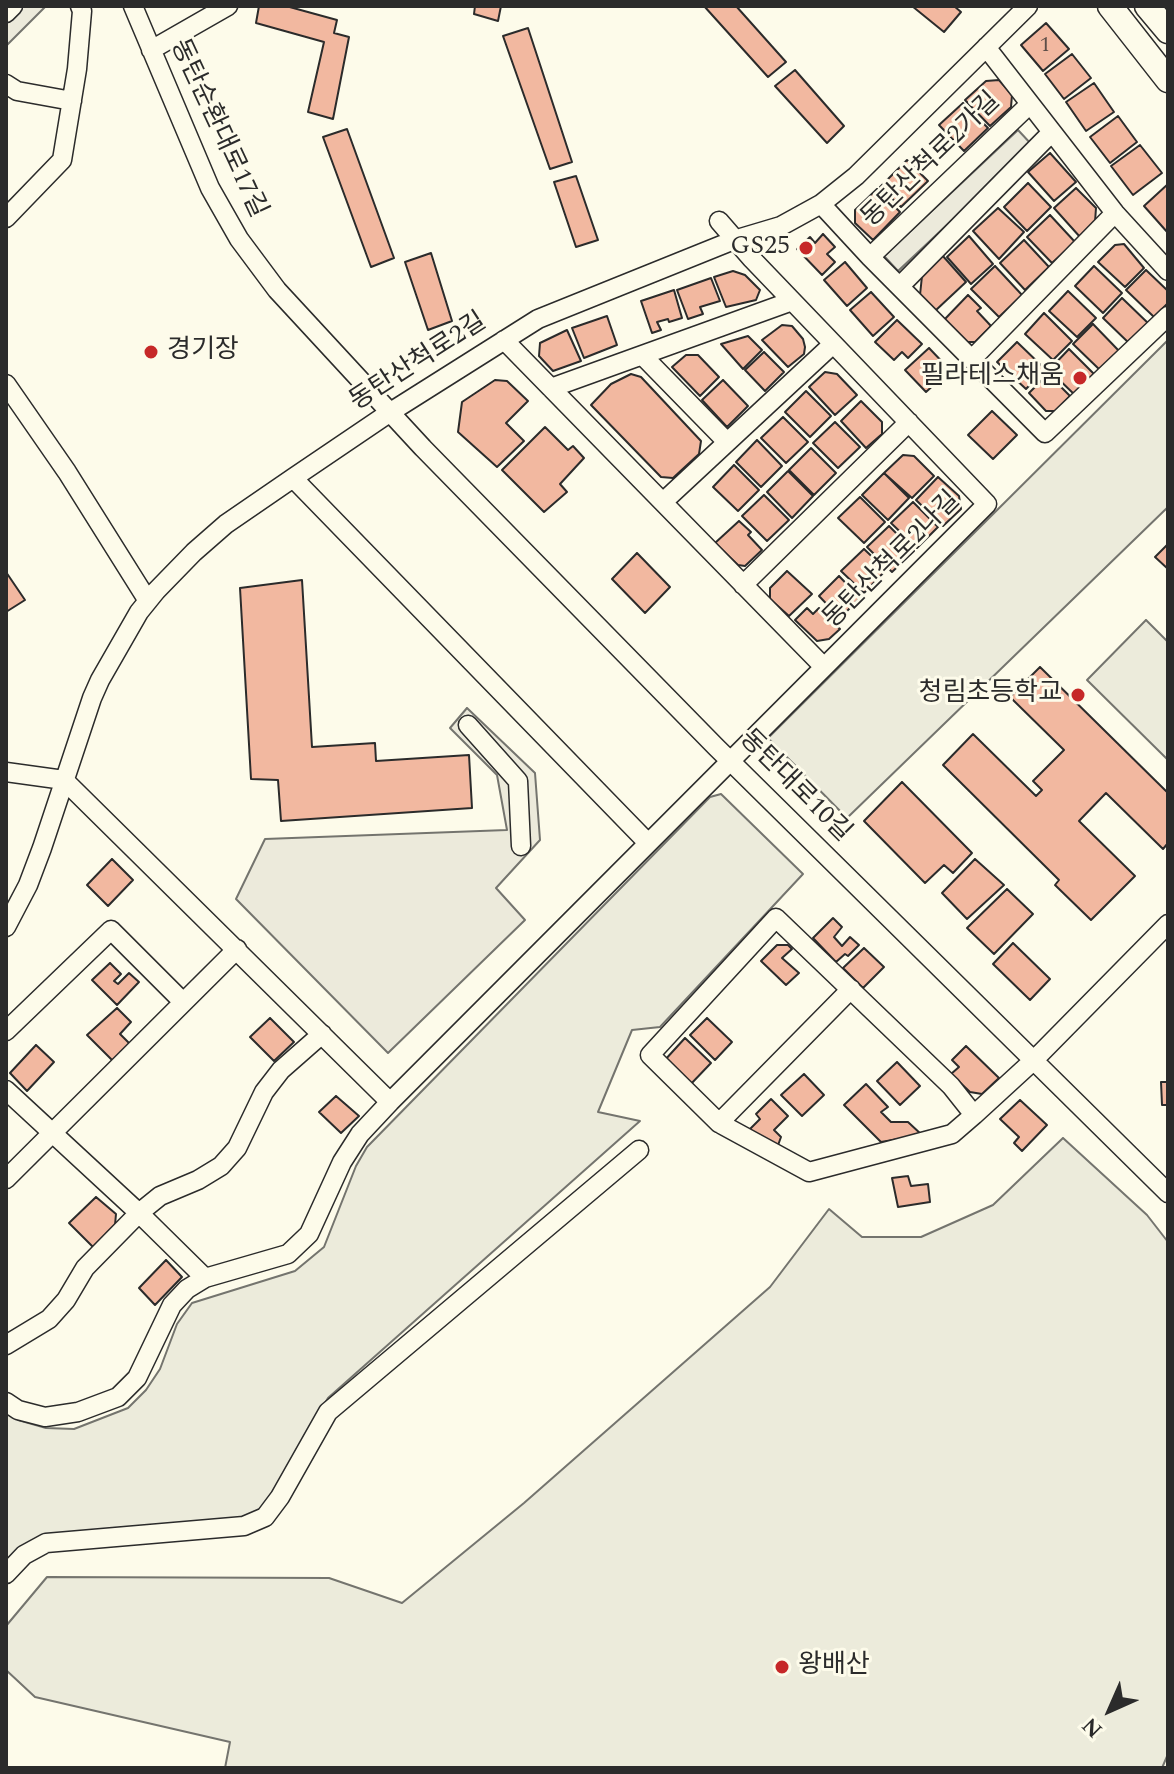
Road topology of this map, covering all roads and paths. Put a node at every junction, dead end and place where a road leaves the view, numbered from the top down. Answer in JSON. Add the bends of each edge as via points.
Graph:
{"nodes":[{"id":1,"x":13,"y":6,"type":"edge"},
{"id":2,"x":80,"y":6,"type":"edge"},
{"id":3,"x":133,"y":6,"type":"edge"},
{"id":4,"x":228,"y":6,"type":"edge"},
{"id":5,"x":1028,"y":6,"type":"edge"},
{"id":6,"x":1110,"y":6,"type":"edge"},
{"id":7,"x":1147,"y":6,"type":"edge"},
{"id":8,"x":6,"y":13,"type":"edge"},
{"id":9,"x":1168,"y":31,"type":"edge"},
{"id":10,"x":986,"y":47,"type":"junction"},
{"id":11,"x":151,"y":50,"type":"junction"},
{"id":12,"x":1168,"y":80,"type":"edge"},
{"id":13,"x":6,"y":84,"type":"edge"},
{"id":14,"x":72,"y":101,"type":"junction"},
{"id":15,"x":1030,"y":104,"type":"junction"},
{"id":16,"x":1052,"y":132,"type":"junction"},
{"id":17,"x":821,"y":204,"type":"junction"},
{"id":18,"x":1115,"y":213,"type":"junction"},
{"id":19,"x":6,"y":218,"type":"edge"},
{"id":20,"x":719,"y":221,"type":"dead end"},
{"id":21,"x":734,"y":240,"type":"junction"},
{"id":22,"x":870,"y":257,"type":"junction"},
{"id":23,"x":1168,"y":271,"type":"edge"},
{"id":24,"x":900,"y":286,"type":"junction"},
{"id":25,"x":792,"y":301,"type":"junction"},
{"id":26,"x":1168,"y":316,"type":"edge"},
{"id":27,"x":504,"y":340,"type":"junction"},
{"id":28,"x":833,"y":344,"type":"junction"},
{"id":29,"x":642,"y":355,"type":"junction"},
{"id":30,"x":972,"y":359,"type":"junction"},
{"id":31,"x":6,"y":384,"type":"edge"},
{"id":32,"x":551,"y":388,"type":"junction"},
{"id":33,"x":389,"y":413,"type":"junction"},
{"id":34,"x":909,"y":422,"type":"junction"},
{"id":35,"x":727,"y":442,"type":"junction"},
{"id":36,"x":293,"y":478,"type":"junction"},
{"id":37,"x":663,"y":502,"type":"junction"},
{"id":38,"x":743,"y":585,"type":"junction"},
{"id":39,"x":148,"y":601,"type":"junction"},
{"id":40,"x":823,"y":666,"type":"junction"},
{"id":41,"x":468,"y":725,"type":"dead end"},
{"id":42,"x":730,"y":761,"type":"junction"},
{"id":43,"x":6,"y":772,"type":"edge"},
{"id":44,"x":64,"y":780,"type":"junction"},
{"id":45,"x":648,"y":843,"type":"junction"},
{"id":46,"x":521,"y":846,"type":"dead end"},
{"id":47,"x":1168,"y":924,"type":"edge"},
{"id":48,"x":6,"y":927,"type":"edge"},
{"id":49,"x":237,"y":949,"type":"junction"},
{"id":50,"x":851,"y":989,"type":"junction"},
{"id":51,"x":182,"y":1001,"type":"junction"},
{"id":52,"x":6,"y":1031,"type":"edge"},
{"id":53,"x":322,"y":1034,"type":"junction"},
{"id":54,"x":1034,"y":1060,"type":"junction"},
{"id":55,"x":6,"y":1090,"type":"edge"},
{"id":56,"x":390,"y":1102,"type":"junction"},
{"id":57,"x":974,"y":1115,"type":"junction"},
{"id":58,"x":719,"y":1123,"type":"junction"},
{"id":59,"x":51,"y":1134,"type":"junction"},
{"id":60,"x":639,"y":1150,"type":"dead end"},
{"id":61,"x":6,"y":1179,"type":"edge"},
{"id":62,"x":1168,"y":1193,"type":"edge"},
{"id":63,"x":139,"y":1213,"type":"junction"},
{"id":64,"x":205,"y":1278,"type":"junction"},
{"id":65,"x":6,"y":1345,"type":"edge"},
{"id":66,"x":6,"y":1402,"type":"edge"},
{"id":67,"x":6,"y":1574,"type":"edge"}],
"edges":[{"from":1,"to":8,"type":"street"},
{"from":2,"to":14,"type":"street"},
{"from":3,"to":11,"type":"street","name":"동탄순환대로17길"},
{"from":4,"to":11,"type":"street"},
{"from":5,"to":10,"type":"street","name":"동탄산척로2길"},
{"from":6,"to":12,"type":"main road"},
{"from":7,"to":9,"type":"main road"},
{"from":10,"to":15,"type":"street","name":"동탄산척로2가길"},
{"from":10,"to":17,"type":"street","name":"동탄산척로2길"},
{"from":11,"to":33,"type":"street","name":"동탄순환대로17길","via":[[210,188],[239,239],[277,290]]},
{"from":13,"to":14,"type":"street","via":[[17,91]]},
{"from":14,"to":19,"type":"street","via":[[62,160]]},
{"from":15,"to":16,"type":"street","name":"동탄산척로2가길"},
{"from":15,"to":22,"type":"street","name":"동탄산척로2가길"},
{"from":16,"to":18,"type":"street","name":"동탄산척로2가길"},
{"from":16,"to":24,"type":"street"},
{"from":17,"to":21,"type":"street","name":"동탄산척로2길","via":[[781,226]]},
{"from":17,"to":22,"type":"street","name":"동탄산척로2가길"},
{"from":18,"to":23,"type":"street","name":"동탄산척로2가길"},
{"from":18,"to":30,"type":"street"},
{"from":20,"to":21,"type":"street","name":"동탄산척로2나길"},
{"from":21,"to":25,"type":"street","name":"동탄산척로2나길"},
{"from":21,"to":27,"type":"street","name":"동탄산척로2길","via":[[538,319]]},
{"from":22,"to":24,"type":"street","name":"동탄산척로2가길"},
{"from":24,"to":30,"type":"street","name":"동탄산척로2가길"},
{"from":25,"to":28,"type":"street","name":"동탄산척로2나길"},
{"from":25,"to":29,"type":"street"},
{"from":26,"to":30,"type":"street","name":"동탄산척로2가길","via":[[1045,433]]},
{"from":27,"to":32,"type":"street","name":"동탄산척로2나길"},
{"from":27,"to":33,"type":"street","name":"동탄산척로2길"},
{"from":28,"to":34,"type":"street","name":"동탄산척로2나길"},
{"from":28,"to":35,"type":"street"},
{"from":29,"to":32,"type":"street"},
{"from":29,"to":35,"type":"street"},
{"from":31,"to":39,"type":"street"},
{"from":32,"to":37,"type":"street","name":"동탄산척로2나길"},
{"from":33,"to":36,"type":"street","name":"동탄산척로2길"},
{"from":33,"to":42,"type":"street","name":"동탄대로10길"},
{"from":34,"to":38,"type":"street"},
{"from":34,"to":40,"type":"street","name":"동탄산척로2나길","via":[[987,504]]},
{"from":35,"to":37,"type":"street"},
{"from":36,"to":39,"type":"street","name":"동탄산척로2길","via":[[226,524]]},
{"from":36,"to":45,"type":"street"},
{"from":37,"to":38,"type":"street","name":"동탄산척로2나길"},
{"from":38,"to":40,"type":"street","name":"동탄산척로2나길"},
{"from":39,"to":44,"type":"street","name":"동탄산척로2길","via":[[92,698]]},
{"from":40,"to":42,"type":"street","name":"동탄산척로2나길"},
{"from":41,"to":46,"type":"street","via":[[518,781]]},
{"from":42,"to":45,"type":"street","name":"동탄산척로2나길"},
{"from":42,"to":54,"type":"street","name":"동탄대로10길"},
{"from":43,"to":44,"type":"street"},
{"from":44,"to":48,"type":"street","name":"동탄산척로2길","via":[[28,885]]},
{"from":44,"to":49,"type":"street"},
{"from":45,"to":56,"type":"street","name":"동탄산척로2나길"},
{"from":47,"to":54,"type":"street"},
{"from":49,"to":51,"type":"street"},
{"from":49,"to":53,"type":"street"},
{"from":50,"to":57,"type":"street"},
{"from":50,"to":58,"type":"street"},
{"from":50,"to":58,"type":"street","via":[[776,918],[650,1055]]},
{"from":51,"to":52,"type":"street","via":[[111,930]]},
{"from":51,"to":59,"type":"street"},
{"from":53,"to":56,"type":"street"},
{"from":53,"to":63,"type":"street","via":[[264,1092],[237,1148],[221,1166],[160,1196]]},
{"from":54,"to":57,"type":"street"},
{"from":54,"to":62,"type":"street","name":"동탄대로10길"},
{"from":55,"to":59,"type":"street"},
{"from":56,"to":64,"type":"street","name":"동탄산척로2나길","via":[[360,1134],[309,1234],[288,1254]]},
{"from":57,"to":58,"type":"street","via":[[952,1134],[809,1172]]},
{"from":59,"to":61,"type":"street"},
{"from":59,"to":63,"type":"street"},
{"from":60,"to":67,"type":"street","via":[[328,1412],[265,1517],[244,1526],[46,1543]]},
{"from":63,"to":64,"type":"street"},
{"from":63,"to":65,"type":"street","via":[[93,1259],[49,1319]]},
{"from":64,"to":66,"type":"street","via":[[172,1305],[137,1378],[118,1397],[45,1417]]}]}
